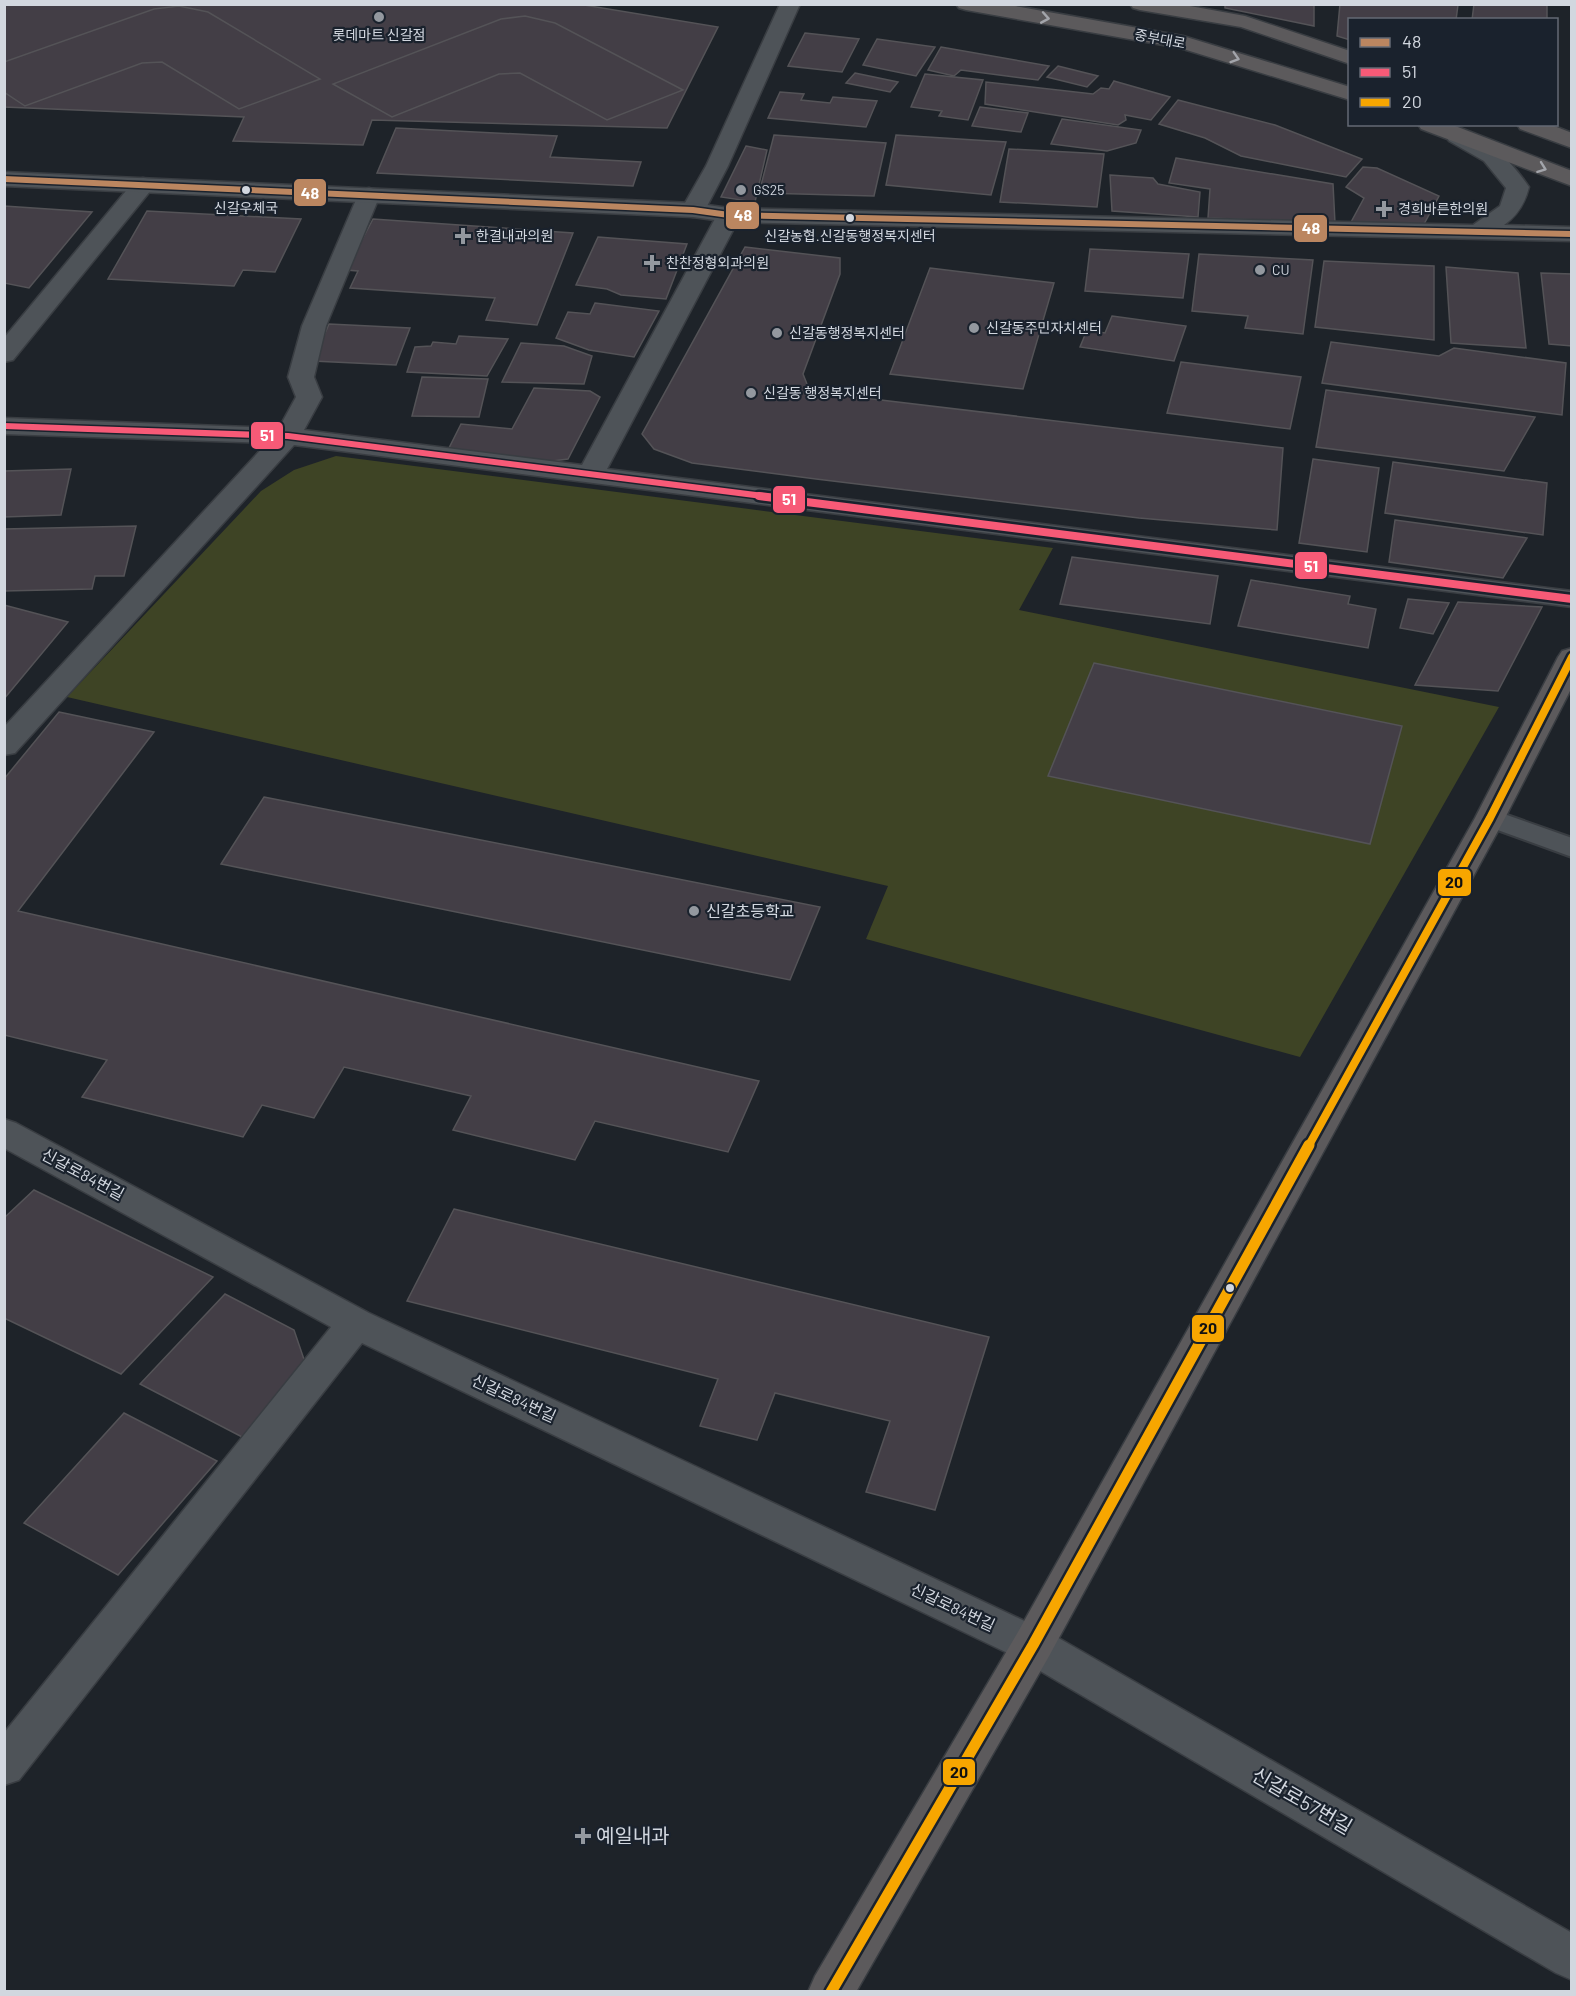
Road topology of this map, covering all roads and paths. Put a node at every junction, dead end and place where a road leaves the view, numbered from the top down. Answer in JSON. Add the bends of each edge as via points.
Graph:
{"nodes":[{"id":1,"x":790,"y":4,"type":"edge"},
{"id":2,"x":966,"y":4,"type":"edge"},
{"id":3,"x":1140,"y":4,"type":"edge"},
{"id":4,"x":1348,"y":57,"type":"edge"},
{"id":5,"x":1348,"y":93,"type":"edge"},
{"id":6,"x":1433,"y":126,"type":"edge"},
{"id":7,"x":1533,"y":126,"type":"edge"},
{"id":8,"x":1457,"y":136,"type":"junction"},
{"id":9,"x":1572,"y":141,"type":"edge"},
{"id":10,"x":4,"y":178,"type":"edge"},
{"id":11,"x":1572,"y":179,"type":"edge"},
{"id":12,"x":143,"y":185,"type":"junction"},
{"id":13,"x":369,"y":195,"type":"junction"},
{"id":14,"x":693,"y":210,"type":"junction"},
{"id":15,"x":729,"y":215,"type":"junction"},
{"id":16,"x":1476,"y":233,"type":"junction"},
{"id":17,"x":1572,"y":234,"type":"edge"},
{"id":18,"x":4,"y":355,"type":"edge"},
{"id":19,"x":4,"y":426,"type":"edge"},
{"id":20,"x":288,"y":436,"type":"junction"},
{"id":21,"x":591,"y":474,"type":"junction"},
{"id":22,"x":1572,"y":599,"type":"edge"},
{"id":23,"x":1572,"y":657,"type":"edge"},
{"id":24,"x":4,"y":746,"type":"edge"},
{"id":25,"x":1490,"y":818,"type":"junction"},
{"id":26,"x":1572,"y":848,"type":"edge"},
{"id":27,"x":4,"y":1132,"type":"edge"},
{"id":28,"x":356,"y":1323,"type":"junction"},
{"id":29,"x":1033,"y":1645,"type":"junction"},
{"id":30,"x":4,"y":1766,"type":"edge"},
{"id":31,"x":1572,"y":1958,"type":"edge"},
{"id":32,"x":831,"y":1992,"type":"edge"}],
"edges":[{"from":1,"to":14,"type":"street"},
{"from":2,"to":5,"type":"main road","name":"중부대로","one_way":true,"via":[[1183,42]]},
{"from":3,"to":4,"type":"main road","name":"중부대로","via":[[1245,22]]},
{"from":6,"to":8,"type":"main road"},
{"from":7,"to":9,"type":"main road"},
{"from":8,"to":11,"type":"main road","one_way":true},
{"from":8,"to":16,"type":"street","via":[[1492,156],[1518,187],[1515,205]]},
{"from":10,"to":12,"type":"street"},
{"from":12,"to":13,"type":"street"},
{"from":12,"to":18,"type":"street"},
{"from":13,"to":14,"type":"street"},
{"from":13,"to":20,"type":"street","via":[[314,326],[301,377],[309,397]]},
{"from":14,"to":15,"type":"street"},
{"from":15,"to":16,"type":"street"},
{"from":15,"to":21,"type":"street"},
{"from":16,"to":17,"type":"street"},
{"from":19,"to":20,"type":"street"},
{"from":20,"to":21,"type":"street"},
{"from":20,"to":24,"type":"street"},
{"from":21,"to":22,"type":"street"},
{"from":23,"to":25,"type":"main road"},
{"from":25,"to":26,"type":"lane"},
{"from":25,"to":29,"type":"main road"},
{"from":27,"to":28,"type":"street","name":"신갈로84번길"},
{"from":28,"to":29,"type":"street","name":"신갈로84번길"},
{"from":28,"to":30,"type":"street"},
{"from":29,"to":31,"type":"street","name":"신갈로57번길"},
{"from":29,"to":32,"type":"main road"}]}
